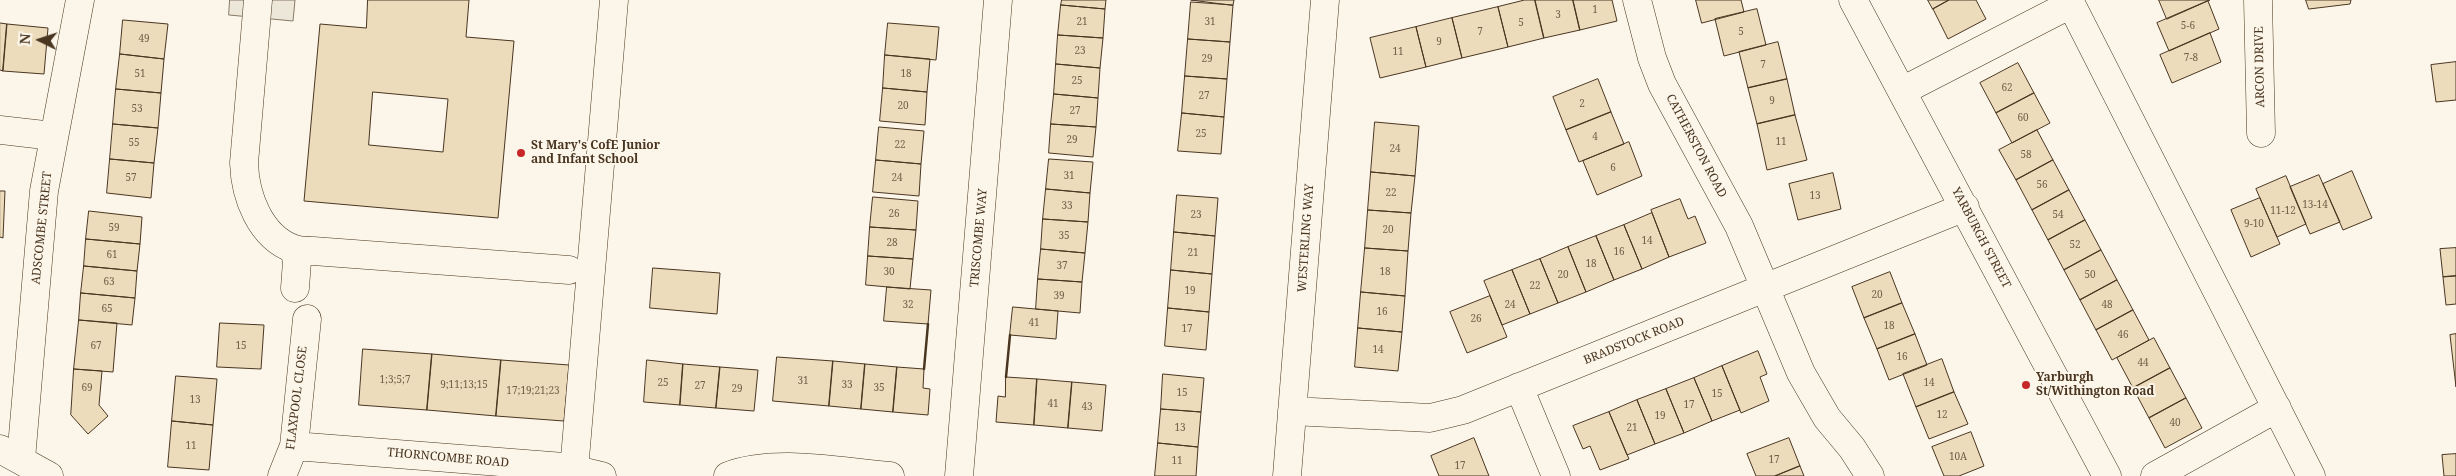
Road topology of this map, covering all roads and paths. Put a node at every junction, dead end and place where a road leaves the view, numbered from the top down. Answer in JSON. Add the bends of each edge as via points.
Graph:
{"nodes":[{"id":1,"x":80,"y":0,"type":"edge"},
{"id":2,"x":258,"y":0,"type":"edge"},
{"id":3,"x":614,"y":0,"type":"edge"},
{"id":4,"x":998,"y":0,"type":"edge"},
{"id":5,"x":1324,"y":0,"type":"edge"},
{"id":6,"x":1637,"y":0,"type":"edge"},
{"id":7,"x":1853,"y":0,"type":"edge"},
{"id":8,"x":2258,"y":0,"type":"edge"},
{"id":9,"x":2070,"y":2,"type":"edge"},
{"id":10,"x":1902,"y":91,"type":"junction"},
{"id":11,"x":0,"y":130,"type":"edge"},
{"id":12,"x":2261,"y":133,"type":"dead end"},
{"id":13,"x":54,"y":136,"type":"junction"},
{"id":14,"x":1965,"y":207,"type":"junction"},
{"id":15,"x":294,"y":249,"type":"junction"},
{"id":16,"x":569,"y":270,"type":"dead end"},
{"id":17,"x":1766,"y":287,"type":"junction"},
{"id":18,"x":294,"y":288,"type":"dead end"},
{"id":19,"x":307,"y":320,"type":"dead end"},
{"id":20,"x":1519,"y":387,"type":"junction"},
{"id":21,"x":2277,"y":408,"type":"junction"},
{"id":22,"x":1292,"y":411,"type":"junction"},
{"id":23,"x":294,"y":446,"type":"junction"},
{"id":24,"x":10,"y":454,"type":"edge"},
{"id":25,"x":574,"y":470,"type":"junction"},
{"id":26,"x":49,"y":476,"type":"edge"},
{"id":27,"x":282,"y":476,"type":"edge"},
{"id":28,"x":602,"y":476,"type":"edge"},
{"id":29,"x":728,"y":476,"type":"edge"},
{"id":30,"x":890,"y":476,"type":"edge"},
{"id":31,"x":960,"y":476,"type":"edge"},
{"id":32,"x":1287,"y":476,"type":"edge"},
{"id":33,"x":1556,"y":476,"type":"edge"},
{"id":34,"x":1870,"y":476,"type":"edge"},
{"id":35,"x":2107,"y":476,"type":"edge"},
{"id":36,"x":2155,"y":476,"type":"edge"},
{"id":37,"x":2311,"y":476,"type":"edge"}],
"edges":[{"from":1,"to":13,"type":"street","name":"ADSCOMBE STREET"},
{"from":2,"to":15,"type":"street","via":[[244,184],[251,204],[264,224],[279,240]]},
{"from":3,"to":25,"type":"street"},
{"from":4,"to":31,"type":"street","name":"TRISCOMBE WAY"},
{"from":5,"to":22,"type":"street","name":"WESTERLING WAY"},
{"from":6,"to":17,"type":"street","name":"CATHERSTON ROAD","via":[[1662,84],[1739,226]]},
{"from":7,"to":10,"type":"street","name":"YARBURGH STREET"},
{"from":8,"to":12,"type":"street","name":"ARCON DRIVE"},
{"from":9,"to":10,"type":"street"},
{"from":9,"to":21,"type":"street"},
{"from":10,"to":14,"type":"street","name":"YARBURGH STREET"},
{"from":11,"to":13,"type":"street"},
{"from":13,"to":24,"type":"street","name":"ADSCOMBE STREET"},
{"from":14,"to":17,"type":"street","name":"BRADSTOCK ROAD"},
{"from":14,"to":35,"type":"street","name":"YARBURGH STREET"},
{"from":15,"to":16,"type":"street"},
{"from":15,"to":18,"type":"street","via":[[297,261]]},
{"from":17,"to":20,"type":"street","name":"BRADSTOCK ROAD"},
{"from":17,"to":34,"type":"street","name":"CATHERSTON ROAD","via":[[1801,373],[1827,418]]},
{"from":19,"to":23,"type":"street","name":"FLAXPOOL CLOSE"},
{"from":20,"to":22,"type":"street","name":"BRADSTOCK ROAD","via":[[1463,410],[1430,418]]},
{"from":20,"to":33,"type":"street"},
{"from":21,"to":36,"type":"street"},
{"from":21,"to":37,"type":"street"},
{"from":22,"to":32,"type":"street","name":"WESTERLING WAY"},
{"from":23,"to":25,"type":"street","name":"THORNCOMBE ROAD"},
{"from":23,"to":27,"type":"street","name":"FLAXPOOL CLOSE"},
{"from":24,"to":26,"type":"street"},
{"from":25,"to":28,"type":"street","name":"THORNCOMBE ROAD"},
{"from":29,"to":30,"type":"street","via":[[743,470],[779,467]]}]}
